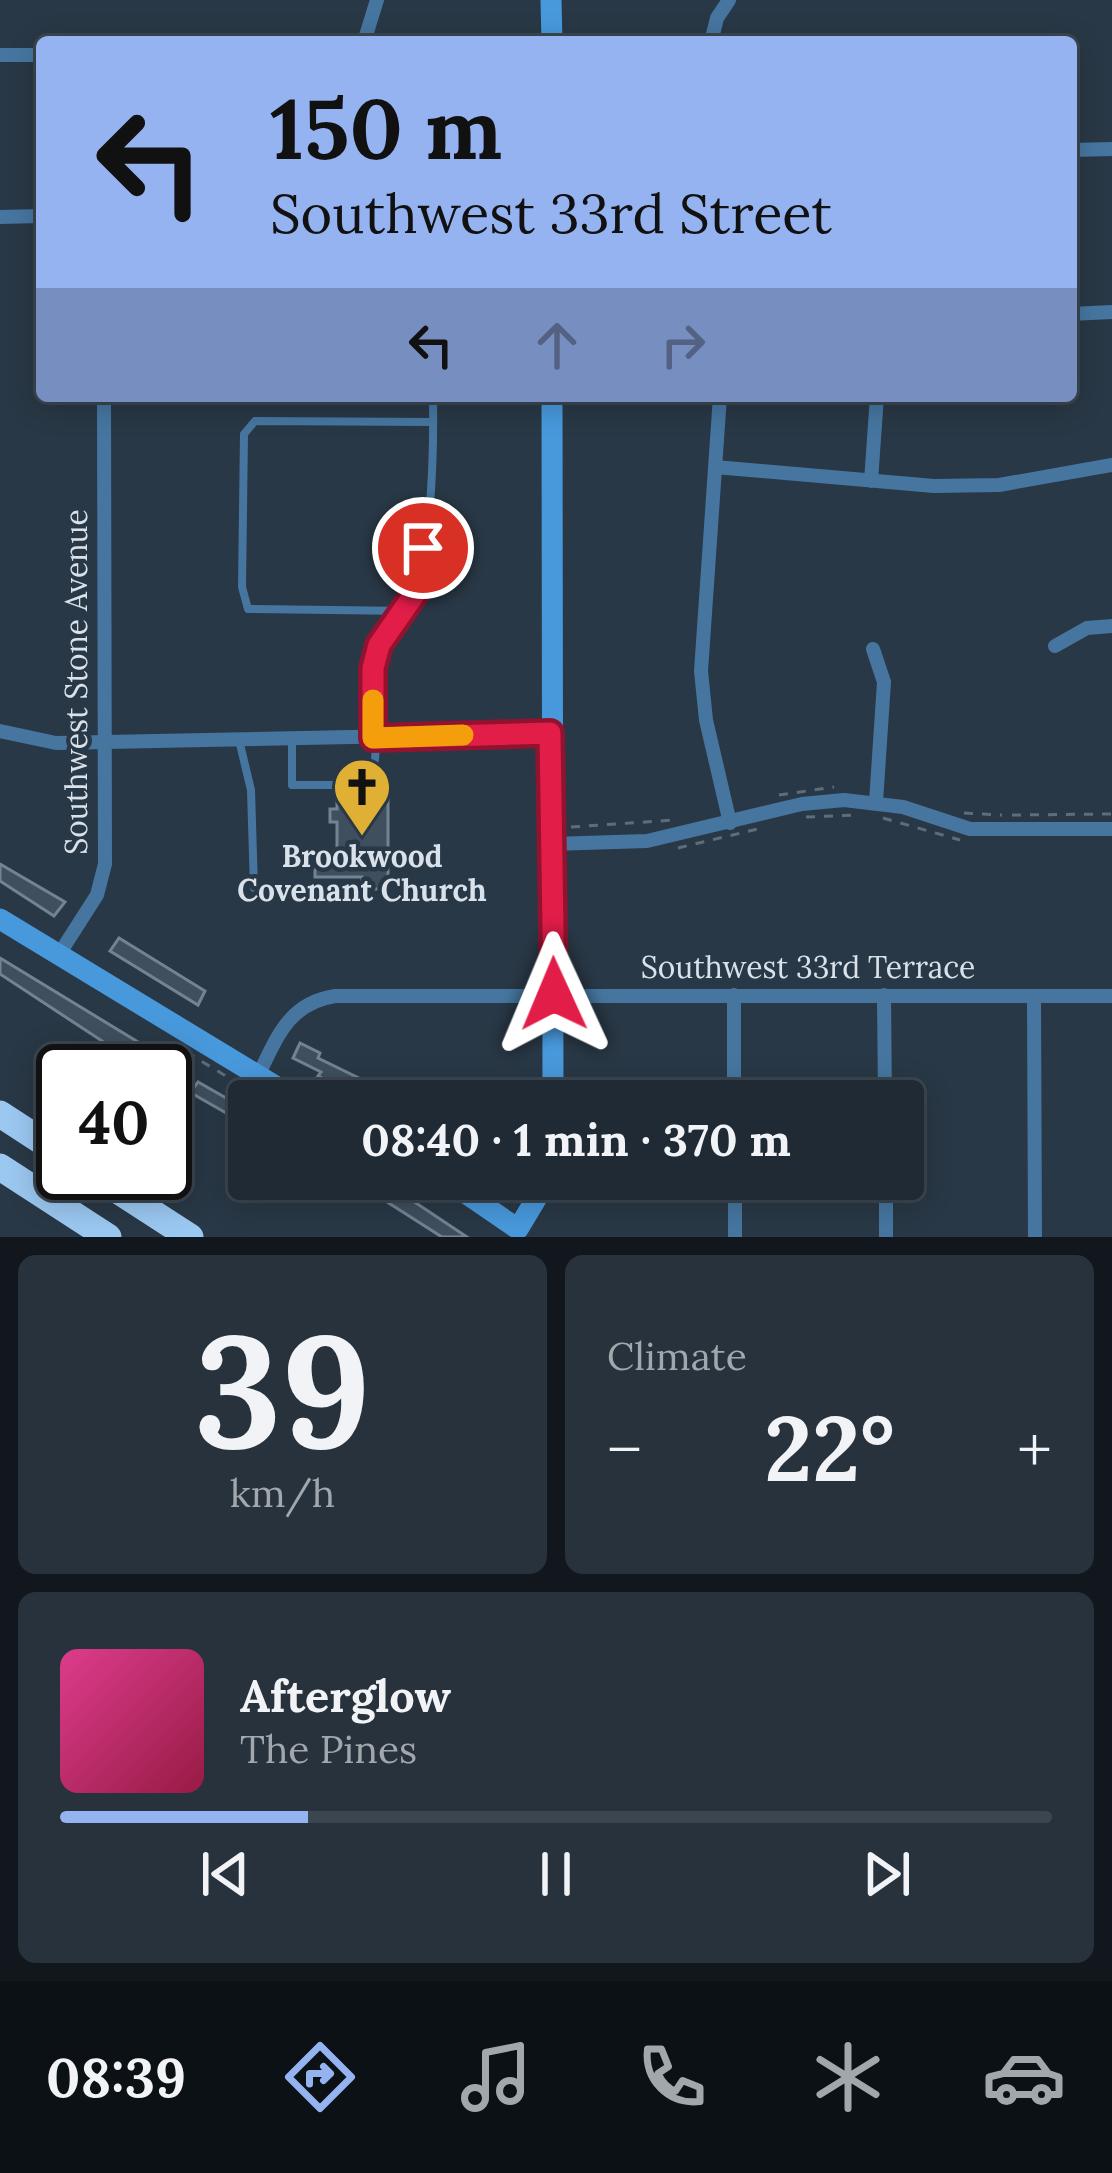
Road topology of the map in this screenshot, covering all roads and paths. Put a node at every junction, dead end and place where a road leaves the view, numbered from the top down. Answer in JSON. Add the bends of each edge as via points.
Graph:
{"nodes":[{"id":1,"x":377,"y":0,"type":"edge"},
{"id":2,"x":551,"y":0,"type":"edge"},
{"id":3,"x":729,"y":0,"type":"edge"},
{"id":4,"x":366,"y":36,"type":"edge"},
{"id":5,"x":551,"y":36,"type":"edge"},
{"id":6,"x":712,"y":36,"type":"edge"},
{"id":7,"x":36,"y":55,"type":"edge"},
{"id":8,"x":0,"y":56,"type":"edge"},
{"id":9,"x":1112,"y":149,"type":"edge"},
{"id":10,"x":1077,"y":150,"type":"edge"},
{"id":11,"x":36,"y":216,"type":"edge"},
{"id":12,"x":0,"y":217,"type":"edge"},
{"id":13,"x":1112,"y":312,"type":"edge"},
{"id":14,"x":1077,"y":314,"type":"edge"},
{"id":15,"x":104,"y":402,"type":"edge"},
{"id":16,"x":433,"y":402,"type":"edge"},
{"id":17,"x":552,"y":402,"type":"edge"},
{"id":18,"x":720,"y":402,"type":"edge"},
{"id":19,"x":877,"y":402,"type":"edge"},
{"id":20,"x":433,"y":422,"type":"junction"},
{"id":21,"x":1112,"y":465,"type":"edge"},
{"id":22,"x":715,"y":467,"type":"junction"},
{"id":23,"x":871,"y":481,"type":"junction"},
{"id":24,"x":408,"y":611,"type":"junction"},
{"id":25,"x":1112,"y":626,"type":"edge"},
{"id":26,"x":1055,"y":646,"type":"dead end"},
{"id":27,"x":872,"y":649,"type":"dead end"},
{"id":28,"x":0,"y":731,"type":"edge"},
{"id":29,"x":550,"y":733,"type":"junction"},
{"id":30,"x":373,"y":738,"type":"junction"},
{"id":31,"x":239,"y":740,"type":"junction"},
{"id":32,"x":292,"y":740,"type":"junction"},
{"id":33,"x":105,"y":742,"type":"junction"},
{"id":34,"x":876,"y":802,"type":"junction"},
{"id":35,"x":961,"y":813,"type":"dead end"},
{"id":36,"x":1112,"y":814,"type":"edge"},
{"id":37,"x":792,"y":818,"type":"dead end"},
{"id":38,"x":680,"y":820,"type":"dead end"},
{"id":39,"x":730,"y":823,"type":"junction"},
{"id":40,"x":772,"y":824,"type":"dead end"},
{"id":41,"x":1112,"y":829,"type":"edge"},
{"id":42,"x":557,"y":836,"type":"junction"},
{"id":43,"x":976,"y":840,"type":"dead end"},
{"id":44,"x":675,"y":848,"type":"dead end"},
{"id":45,"x":293,"y":888,"type":"dead end"},
{"id":46,"x":0,"y":919,"type":"edge"},
{"id":47,"x":58,"y":956,"type":"junction"},
{"id":48,"x":554,"y":994,"type":"junction"},
{"id":49,"x":734,"y":995,"type":"junction"},
{"id":50,"x":884,"y":995,"type":"junction"},
{"id":51,"x":1034,"y":996,"type":"junction"},
{"id":52,"x":1112,"y":996,"type":"edge"},
{"id":53,"x":258,"y":1076,"type":"junction"},
{"id":54,"x":265,"y":1080,"type":"edge"},
{"id":55,"x":553,"y":1080,"type":"edge"},
{"id":56,"x":734,"y":1080,"type":"edge"},
{"id":57,"x":885,"y":1080,"type":"edge"},
{"id":58,"x":0,"y":1114,"type":"edge"},
{"id":59,"x":36,"y":1137,"type":"edge"},
{"id":60,"x":0,"y":1167,"type":"edge"},
{"id":61,"x":133,"y":1200,"type":"edge"},
{"id":62,"x":476,"y":1200,"type":"edge"},
{"id":63,"x":539,"y":1200,"type":"edge"},
{"id":64,"x":735,"y":1200,"type":"edge"},
{"id":65,"x":886,"y":1200,"type":"edge"},
{"id":66,"x":524,"y":1233,"type":"edge"},
{"id":67,"x":108,"y":1237,"type":"edge"},
{"id":68,"x":190,"y":1237,"type":"edge"},
{"id":69,"x":735,"y":1237,"type":"edge"},
{"id":70,"x":886,"y":1237,"type":"edge"},
{"id":71,"x":1036,"y":1237,"type":"edge"}],
"edges":[{"from":1,"to":4,"type":"street"},
{"from":2,"to":5,"type":"street"},
{"from":3,"to":6,"type":"street"},
{"from":7,"to":8,"type":"street"},
{"from":9,"to":10,"type":"street"},
{"from":11,"to":12,"type":"street"},
{"from":13,"to":14,"type":"street"},
{"from":15,"to":33,"type":"street","name":"Southwest Stone Avenue"},
{"from":16,"to":20,"type":"lane"},
{"from":17,"to":29,"type":"street"},
{"from":18,"to":22,"type":"street"},
{"from":19,"to":23,"type":"street"},
{"from":20,"to":24,"type":"lane","via":[[429,504]]},
{"from":20,"to":24,"type":"lane","via":[[255,421],[244,434],[248,609]]},
{"from":21,"to":23,"type":"street","via":[[1000,485]]},
{"from":22,"to":23,"type":"street"},
{"from":22,"to":39,"type":"street","via":[[701,671]]},
{"from":24,"to":30,"type":"lane","via":[[379,645]]},
{"from":25,"to":26,"type":"street","via":[[1087,628]]},
{"from":27,"to":34,"type":"street","via":[[884,682]]},
{"from":28,"to":33,"type":"street","via":[[39,742]]},
{"from":29,"to":30,"type":"street"},
{"from":29,"to":42,"type":"street"},
{"from":30,"to":32,"type":"street"},
{"from":30,"to":32,"type":"lane","via":[[370,780],[358,784],[292,785]]},
{"from":31,"to":32,"type":"street"},
{"from":31,"to":33,"type":"street"},
{"from":31,"to":45,"type":"lane","via":[[251,790],[254,888]]},
{"from":33,"to":47,"type":"street","name":"Southwest Stone Avenue","via":[[102,881]]},
{"from":34,"to":39,"type":"street","via":[[802,804]]},
{"from":34,"to":41,"type":"street","via":[[970,829]]},
{"from":35,"to":36,"type":"path"},
{"from":37,"to":43,"type":"path","via":[[872,814]]},
{"from":38,"to":42,"type":"path"},
{"from":39,"to":42,"type":"street","via":[[647,841]]},
{"from":40,"to":44,"type":"path"},
{"from":42,"to":48,"type":"street"},
{"from":46,"to":47,"type":"street"},
{"from":47,"to":53,"type":"street"},
{"from":48,"to":49,"type":"street","name":"Southwest 33rd Terrace"},
{"from":48,"to":53,"type":"street","name":"Southwest 33rd Terrace","via":[[320,998],[290,1016]]},
{"from":48,"to":55,"type":"street"},
{"from":49,"to":50,"type":"street","name":"Southwest 33rd Terrace"},
{"from":49,"to":56,"type":"street"},
{"from":50,"to":51,"type":"street","name":"Southwest 33rd Terrace"},
{"from":50,"to":57,"type":"street"},
{"from":51,"to":52,"type":"street","name":"Southwest 33rd Terrace"},
{"from":51,"to":71,"type":"street"},
{"from":53,"to":54,"type":"street"},
{"from":58,"to":59,"type":"highway"},
{"from":60,"to":67,"type":"highway"},
{"from":61,"to":68,"type":"highway"},
{"from":62,"to":66,"type":"street"},
{"from":63,"to":66,"type":"street"},
{"from":64,"to":69,"type":"street"},
{"from":65,"to":70,"type":"street"}]}
